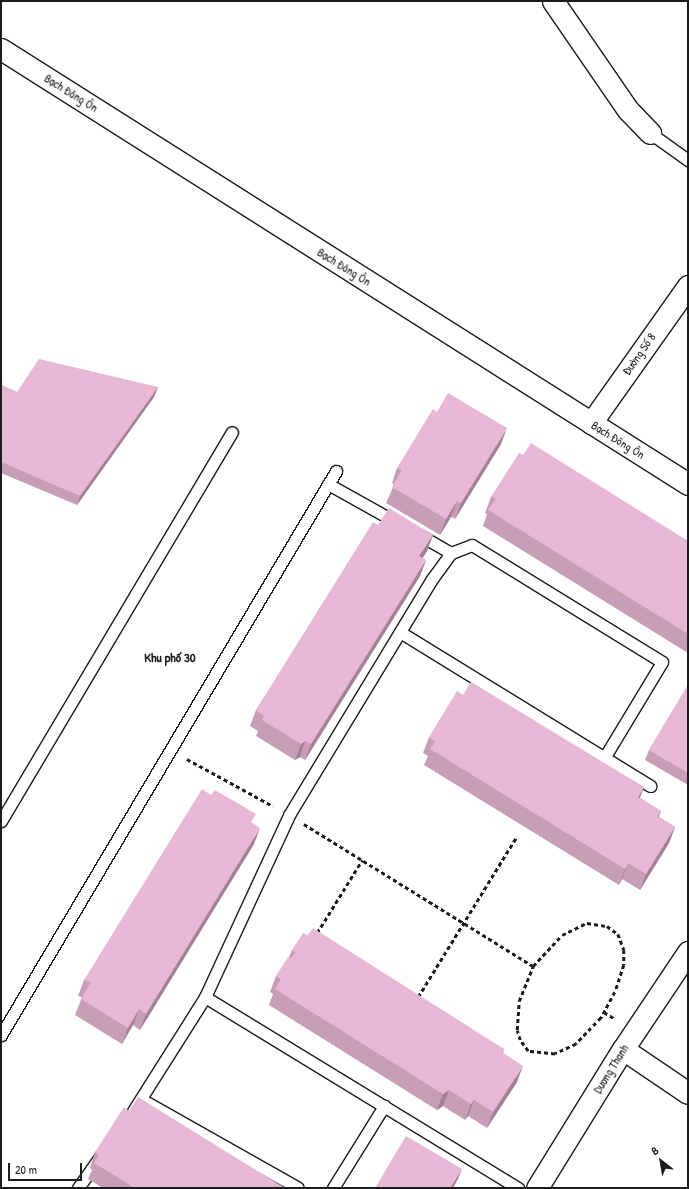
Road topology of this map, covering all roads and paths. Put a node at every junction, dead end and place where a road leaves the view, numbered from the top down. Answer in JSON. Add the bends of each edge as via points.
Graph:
{"nodes":[{"id":1,"x":553,"y":1,"type":"edge"},
{"id":2,"x":1,"y":49,"type":"edge"},
{"id":3,"x":650,"y":133,"type":"joint"},
{"id":4,"x":688,"y":160,"type":"edge"},
{"id":5,"x":687,"y":291,"type":"edge"},
{"id":6,"x":591,"y":423,"type":"junction"},
{"id":7,"x":232,"y":432,"type":"dead end"},
{"id":8,"x":336,"y":471,"type":"dead end"},
{"id":9,"x":328,"y":484,"type":"junction"},
{"id":10,"x":688,"y":484,"type":"edge"},
{"id":11,"x":451,"y":553,"type":"junction"},
{"id":12,"x":400,"y":632,"type":"junction"},
{"id":13,"x":170,"y":750,"type":"junction"},
{"id":14,"x":604,"y":758,"type":"junction"},
{"id":15,"x":650,"y":786,"type":"dead end"},
{"id":16,"x":289,"y":815,"type":"junction"},
{"id":17,"x":1,"y":821,"type":"edge"},
{"id":18,"x":516,"y":838,"type":"dead end"},
{"id":19,"x":362,"y":860,"type":"junction"},
{"id":20,"x":464,"y":923,"type":"junction"},
{"id":21,"x":314,"y":939,"type":"edge"},
{"id":22,"x":688,"y":952,"type":"edge"},
{"id":23,"x":533,"y":966,"type":"junction"},
{"id":24,"x":205,"y":997,"type":"junction"},
{"id":25,"x":417,"y":999,"type":"edge"},
{"id":26,"x":1,"y":1035,"type":"edge"},
{"id":27,"x":623,"y":1049,"type":"junction"},
{"id":28,"x":688,"y":1093,"type":"edge"},
{"id":29,"x":141,"y":1099,"type":"junction"},
{"id":30,"x":384,"y":1106,"type":"junction"},
{"id":31,"x":128,"y":1118,"type":"edge"},
{"id":32,"x":105,"y":1150,"type":"edge"},
{"id":33,"x":78,"y":1188,"type":"edge"},
{"id":34,"x":298,"y":1188,"type":"edge"},
{"id":35,"x":333,"y":1188,"type":"edge"},
{"id":36,"x":518,"y":1188,"type":"edge"},
{"id":37,"x":538,"y":1188,"type":"edge"}],
"edges":[{"from":1,"to":3,"type":"street","via":[[628,110]]},
{"from":2,"to":6,"type":"street","name":"Bạch Đông Ôn"},
{"from":3,"to":4,"type":"lane"},
{"from":5,"to":6,"type":"street","name":"Đường Số 8"},
{"from":6,"to":10,"type":"street","name":"Bạch Đông Ôn"},
{"from":7,"to":17,"type":"lane"},
{"from":8,"to":9,"type":"lane"},
{"from":9,"to":11,"type":"lane"},
{"from":9,"to":13,"type":"lane"},
{"from":11,"to":12,"type":"lane"},
{"from":11,"to":14,"type":"lane","via":[[472,545],[662,662]]},
{"from":12,"to":14,"type":"lane"},
{"from":12,"to":16,"type":"lane"},
{"from":13,"to":16,"type":"path"},
{"from":13,"to":26,"type":"lane"},
{"from":14,"to":15,"type":"lane"},
{"from":16,"to":19,"type":"path"},
{"from":16,"to":24,"type":"lane"},
{"from":18,"to":20,"type":"path"},
{"from":19,"to":20,"type":"path"},
{"from":19,"to":21,"type":"path"},
{"from":20,"to":23,"type":"path"},
{"from":20,"to":25,"type":"path"},
{"from":22,"to":27,"type":"street","name":"Dương Thanh"},
{"from":23,"to":23,"type":"path","via":[[519,1001],[517,1030],[528,1051],[555,1054],[576,1044],[601,1018],[615,992],[624,965],[624,950],[618,934],[607,926],[587,923],[562,935]]},
{"from":24,"to":29,"type":"lane"},
{"from":24,"to":30,"type":"lane"},
{"from":27,"to":28,"type":"street"},
{"from":27,"to":37,"type":"street","name":"Dương Thanh"},
{"from":29,"to":31,"type":"lane"},
{"from":29,"to":34,"type":"lane"},
{"from":30,"to":35,"type":"lane"},
{"from":30,"to":36,"type":"lane"},
{"from":32,"to":33,"type":"lane"}]}
